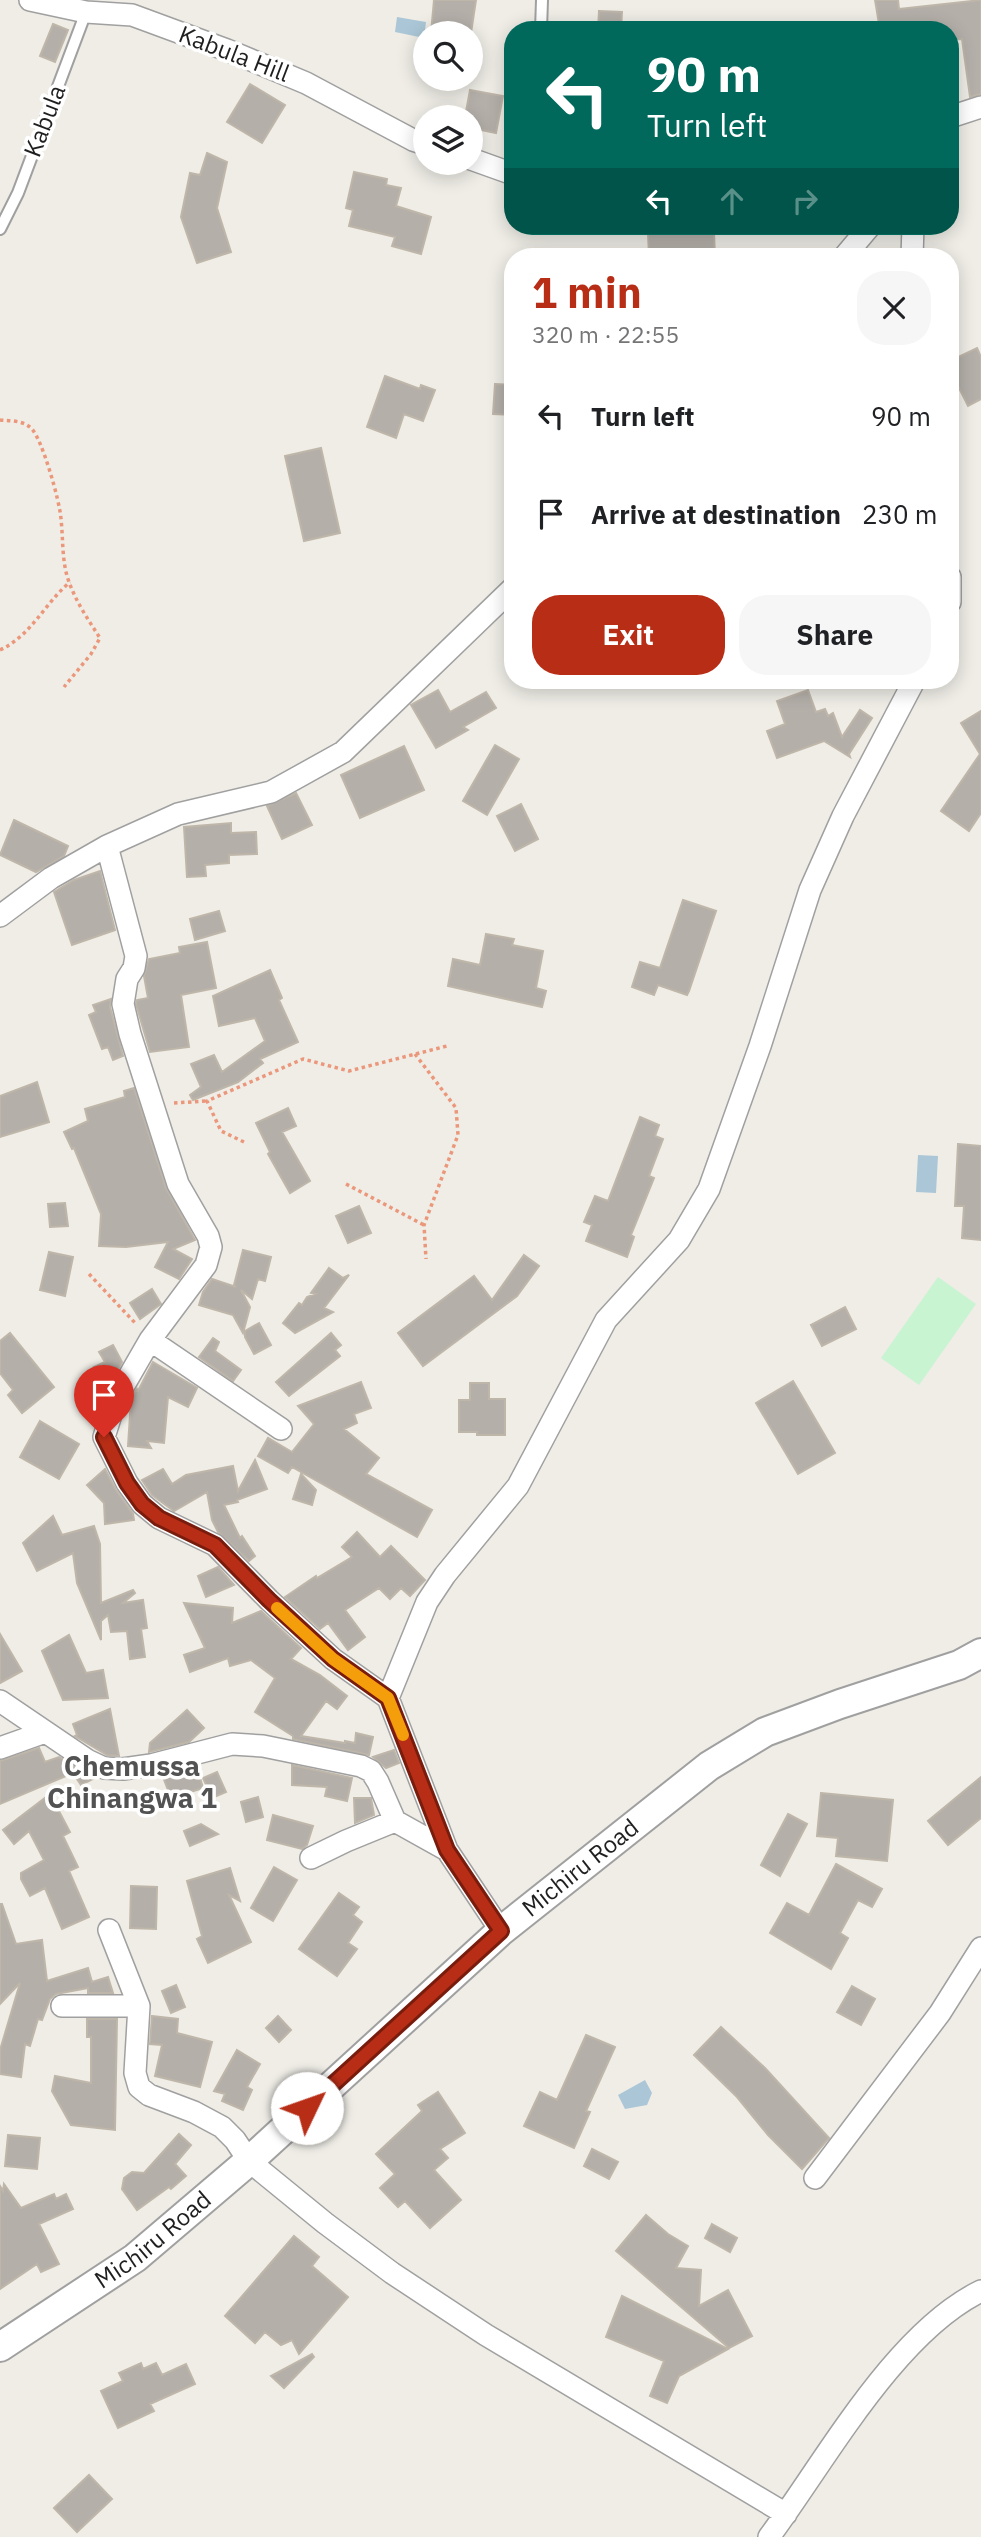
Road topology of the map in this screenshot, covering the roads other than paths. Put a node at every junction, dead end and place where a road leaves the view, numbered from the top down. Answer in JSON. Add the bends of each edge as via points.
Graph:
{"nodes":[{"id":1,"x":30,"y":0,"type":"edge"},
{"id":2,"x":542,"y":0,"type":"edge"},
{"id":3,"x":86,"y":12,"type":"junction"},
{"id":4,"x":541,"y":21,"type":"edge"},
{"id":5,"x":981,"y":107,"type":"edge"},
{"id":6,"x":959,"y":114,"type":"edge"},
{"id":7,"x":413,"y":140,"type":"edge"},
{"id":8,"x":483,"y":163,"type":"edge"},
{"id":9,"x":504,"y":171,"type":"edge"},
{"id":10,"x":0,"y":229,"type":"edge"},
{"id":11,"x":504,"y":597,"type":"edge"},
{"id":12,"x":910,"y":689,"type":"edge"},
{"id":13,"x":107,"y":846,"type":"junction"},
{"id":14,"x":0,"y":916,"type":"edge"},
{"id":15,"x":150,"y":1339,"type":"junction"},
{"id":16,"x":281,"y":1429,"type":"dead end"},
{"id":17,"x":981,"y":1653,"type":"edge"},
{"id":18,"x":388,"y":1698,"type":"junction"},
{"id":19,"x":0,"y":1701,"type":"edge"},
{"id":20,"x":45,"y":1732,"type":"junction"},
{"id":21,"x":0,"y":1748,"type":"edge"},
{"id":22,"x":395,"y":1821,"type":"junction"},
{"id":23,"x":447,"y":1850,"type":"junction"},
{"id":24,"x":311,"y":1858,"type":"dead end"},
{"id":25,"x":109,"y":1930,"type":"dead end"},
{"id":26,"x":501,"y":1931,"type":"junction"},
{"id":27,"x":981,"y":1948,"type":"edge"},
{"id":28,"x":62,"y":2006,"type":"dead end"},
{"id":29,"x":139,"y":2006,"type":"junction"},
{"id":30,"x":249,"y":2161,"type":"junction"},
{"id":31,"x":816,"y":2178,"type":"dead end"},
{"id":32,"x":981,"y":2291,"type":"edge"},
{"id":33,"x":0,"y":2347,"type":"edge"},
{"id":34,"x":786,"y":2514,"type":"junction"},
{"id":35,"x":769,"y":2537,"type":"edge"}],
"edges":[{"from":1,"to":3,"type":"street","name":"Kabula Hill"},
{"from":2,"to":4,"type":"lane"},
{"from":3,"to":7,"type":"street","name":"Kabula Hill","via":[[132,15],[227,50],[306,83]]},
{"from":3,"to":10,"type":"lane","name":"Kabula"},
{"from":5,"to":6,"type":"street"},
{"from":8,"to":9,"type":"street"},
{"from":11,"to":13,"type":"street","via":[[343,752],[271,792],[178,814]]},
{"from":12,"to":18,"type":"street","via":[[810,890],[709,1189],[679,1240],[606,1320],[518,1486],[427,1602]]},
{"from":13,"to":14,"type":"street","via":[[51,878]]},
{"from":13,"to":15,"type":"street","via":[[136,956],[123,1004],[130,1034],[178,1184],[211,1247],[206,1265]]},
{"from":15,"to":16,"type":"street"},
{"from":15,"to":18,"type":"street","via":[[116,1399],[104,1437],[127,1483],[159,1518],[215,1545],[333,1659]]},
{"from":17,"to":26,"type":"street","name":"Michiru Road","via":[[742,1744]]},
{"from":18,"to":23,"type":"street"},
{"from":19,"to":20,"type":"street"},
{"from":20,"to":21,"type":"street"},
{"from":20,"to":22,"type":"street","via":[[104,1768],[151,1765],[232,1744],[361,1766],[378,1782]]},
{"from":22,"to":23,"type":"street"},
{"from":22,"to":24,"type":"street"},
{"from":23,"to":26,"type":"street"},
{"from":25,"to":29,"type":"street"},
{"from":26,"to":30,"type":"street","name":"Michiru Road"},
{"from":27,"to":31,"type":"street","via":[[940,2013]]},
{"from":28,"to":29,"type":"street"},
{"from":29,"to":30,"type":"street","via":[[135,2073],[139,2087],[222,2127]]},
{"from":30,"to":33,"type":"street","name":"Michiru Road","via":[[135,2258]]},
{"from":30,"to":34,"type":"street","via":[[392,2273],[486,2335]]},
{"from":32,"to":34,"type":"street","via":[[940,2318],[886,2372]]},
{"from":34,"to":35,"type":"street"}]}
